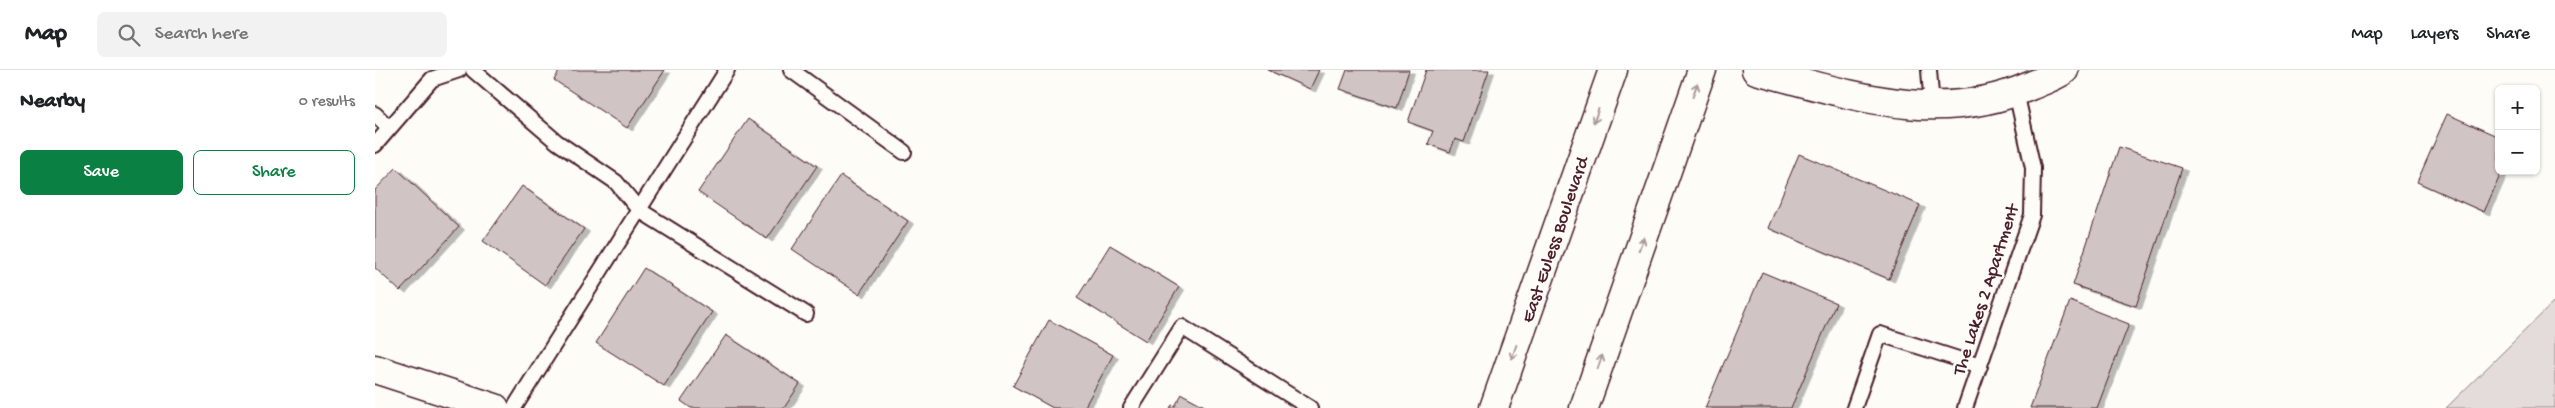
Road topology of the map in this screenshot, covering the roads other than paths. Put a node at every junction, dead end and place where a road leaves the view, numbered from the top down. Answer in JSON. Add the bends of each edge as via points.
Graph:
{"nodes":[{"id":1,"x":459,"y":70,"type":"edge"},
{"id":2,"x":473,"y":70,"type":"edge"},
{"id":3,"x":727,"y":70,"type":"edge"},
{"id":4,"x":791,"y":70,"type":"edge"},
{"id":5,"x":1613,"y":70,"type":"edge"},
{"id":6,"x":1702,"y":70,"type":"edge"},
{"id":7,"x":1756,"y":70,"type":"edge"},
{"id":8,"x":1929,"y":70,"type":"edge"},
{"id":9,"x":2064,"y":70,"type":"edge"},
{"id":10,"x":2016,"y":92,"type":"junction"},
{"id":11,"x":1932,"y":107,"type":"junction"},
{"id":12,"x":375,"y":114,"type":"edge"},
{"id":13,"x":389,"y":128,"type":"junction"},
{"id":14,"x":375,"y":145,"type":"edge"},
{"id":15,"x":904,"y":152,"type":"dead end"},
{"id":16,"x":639,"y":210,"type":"junction"},
{"id":17,"x":806,"y":314,"type":"dead end"},
{"id":18,"x":1980,"y":366,"type":"junction"},
{"id":19,"x":375,"y":369,"type":"edge"},
{"id":20,"x":495,"y":408,"type":"edge"},
{"id":21,"x":514,"y":408,"type":"edge"},
{"id":22,"x":1131,"y":408,"type":"edge"},
{"id":23,"x":1310,"y":408,"type":"edge"},
{"id":24,"x":1494,"y":408,"type":"edge"},
{"id":25,"x":1584,"y":408,"type":"edge"},
{"id":26,"x":1854,"y":408,"type":"edge"},
{"id":27,"x":1965,"y":408,"type":"edge"}],
"edges":[{"from":1,"to":13,"type":"lane","via":[[432,79]]},
{"from":2,"to":16,"type":"lane","via":[[557,142],[616,182]]},
{"from":3,"to":16,"type":"lane"},
{"from":4,"to":15,"type":"lane"},
{"from":5,"to":24,"type":"main road","name":"East Euless Boulevard","one_way":true},
{"from":25,"to":6,"type":"main road","one_way":true},
{"from":7,"to":11,"type":"main road","via":[[1883,103]]},
{"from":8,"to":11,"type":"lane"},
{"from":9,"to":10,"type":"main road"},
{"from":10,"to":11,"type":"main road","via":[[1990,101]]},
{"from":10,"to":18,"type":"lane","name":"The Lakes 2 Apartment","via":[[2033,168],[2032,216]]},
{"from":12,"to":13,"type":"lane"},
{"from":13,"to":14,"type":"lane"},
{"from":16,"to":17,"type":"lane"},
{"from":16,"to":21,"type":"lane"},
{"from":18,"to":26,"type":"lane","via":[[1880,334]]},
{"from":18,"to":27,"type":"lane","name":"The Lakes 2 Apartment"},
{"from":19,"to":20,"type":"main road"},
{"from":22,"to":23,"type":"lane","via":[[1182,327]]}]}
